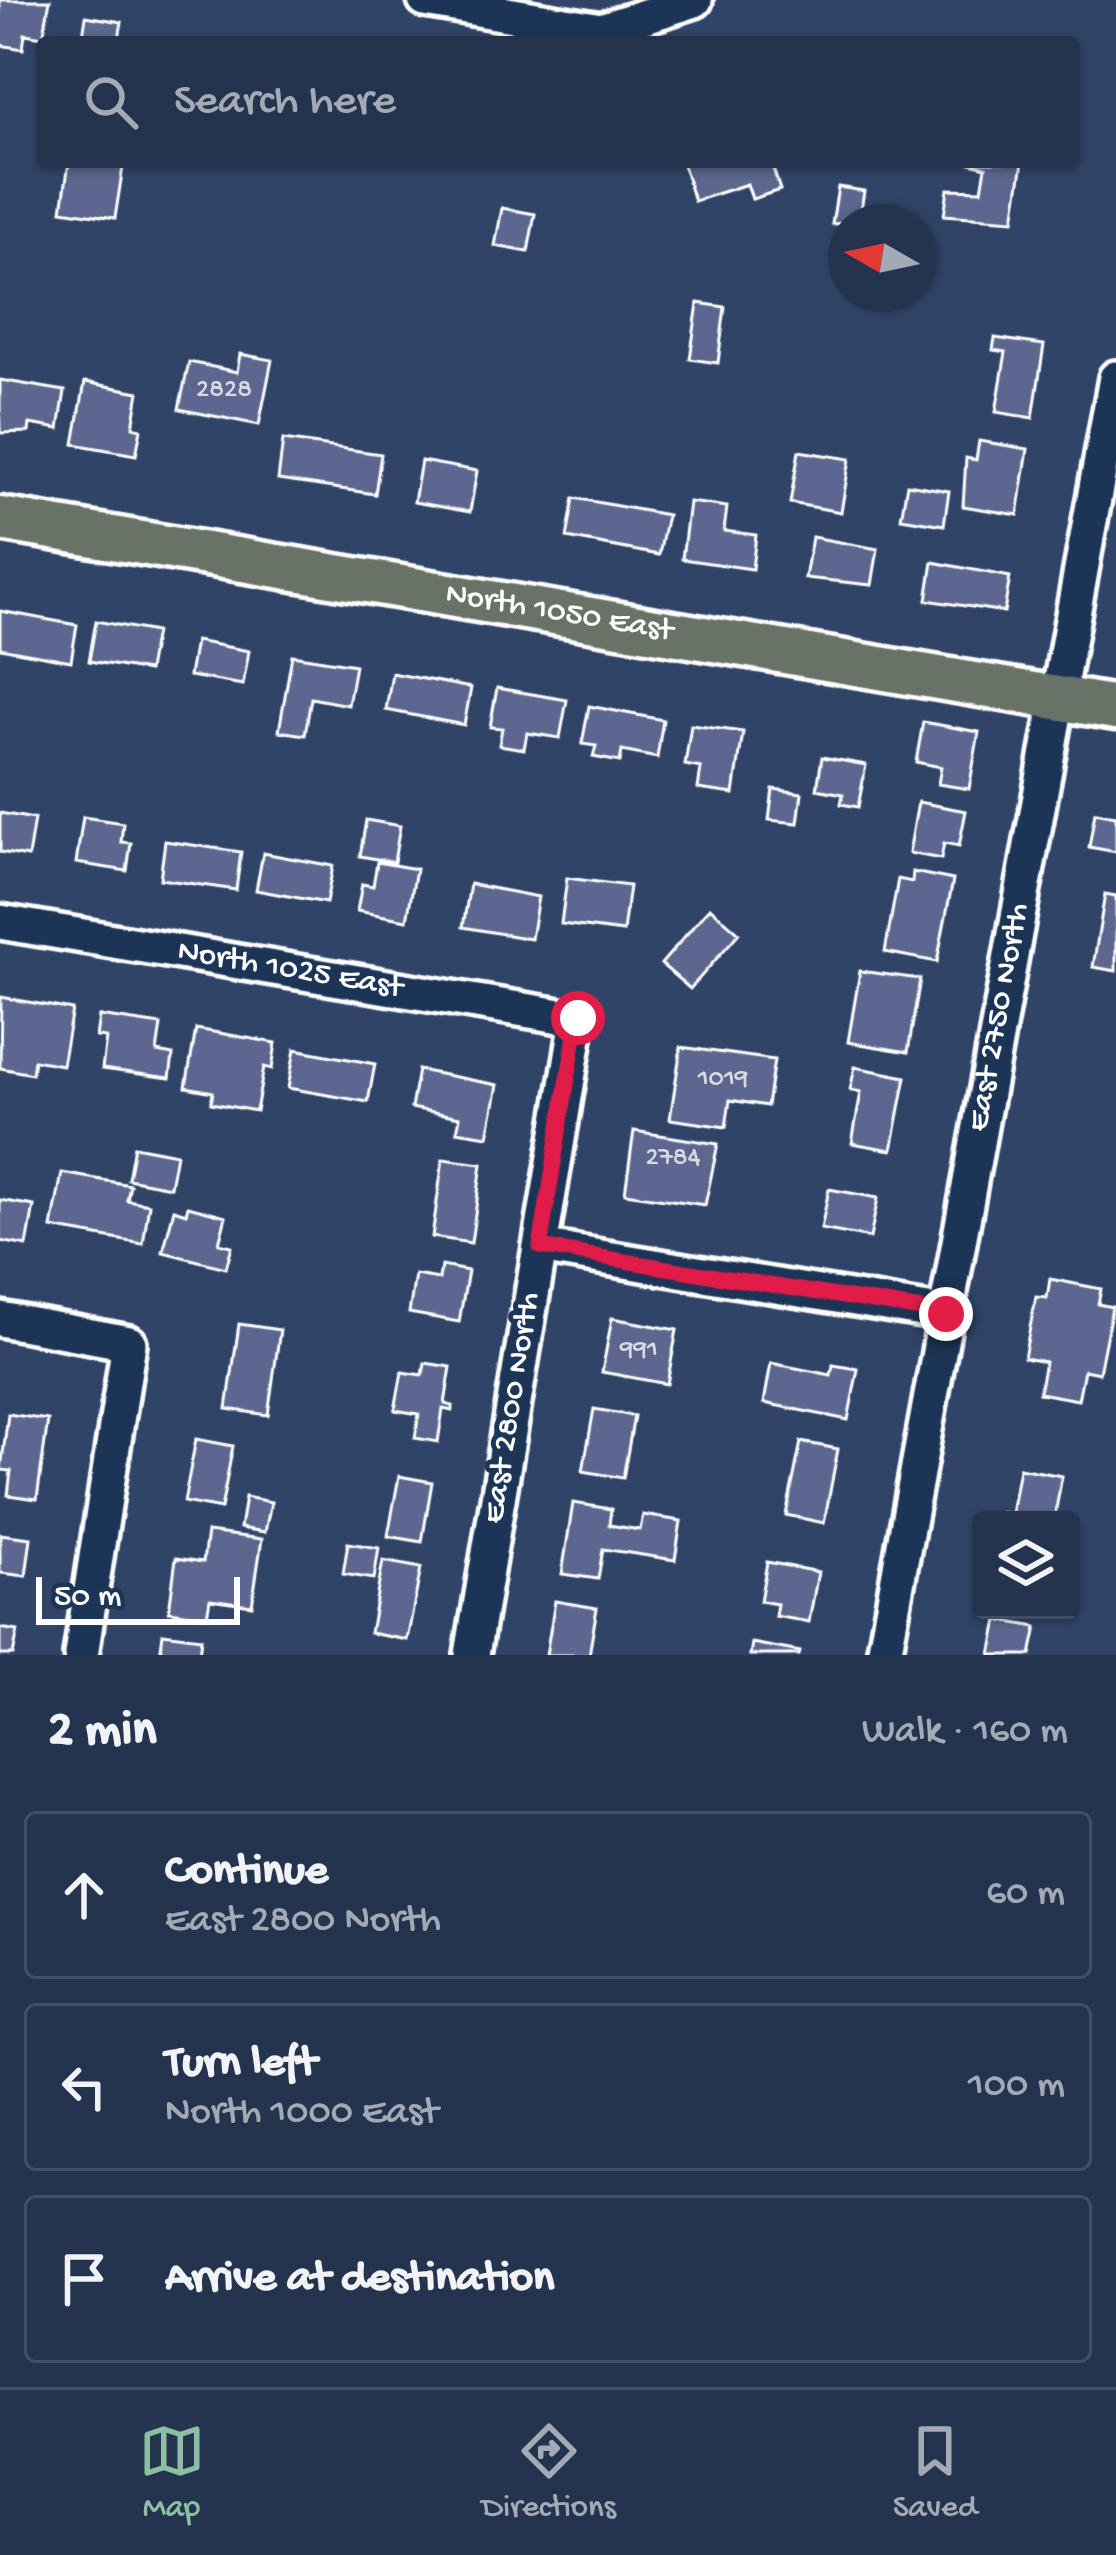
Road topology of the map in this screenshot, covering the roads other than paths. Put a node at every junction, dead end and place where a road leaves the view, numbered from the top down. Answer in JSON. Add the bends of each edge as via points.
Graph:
{"nodes":[{"id":1,"x":425,"y":0,"type":"edge"},
{"id":2,"x":695,"y":0,"type":"edge"},
{"id":3,"x":1116,"y":378,"type":"edge"},
{"id":4,"x":0,"y":519,"type":"edge"},
{"id":5,"x":1061,"y":698,"type":"junction"},
{"id":6,"x":1116,"y":708,"type":"edge"},
{"id":7,"x":0,"y":922,"type":"edge"},
{"id":8,"x":578,"y":1018,"type":"joint"},
{"id":9,"x":540,"y":1247,"type":"junction"},
{"id":10,"x":946,"y":1314,"type":"junction"},
{"id":11,"x":0,"y":1319,"type":"edge"},
{"id":12,"x":81,"y":1655,"type":"edge"},
{"id":13,"x":472,"y":1655,"type":"edge"},
{"id":14,"x":884,"y":1655,"type":"edge"}],
"edges":[{"from":1,"to":2,"type":"street","via":[[601,30]]},
{"from":3,"to":5,"type":"street","name":"East 2750 North"},
{"from":4,"to":5,"type":"main road","name":"North 1050 East"},
{"from":5,"to":6,"type":"main road","name":"North 1050 East"},
{"from":5,"to":10,"type":"street","name":"East 2750 North"},
{"from":7,"to":8,"type":"street","name":"North 1025 East"},
{"from":8,"to":9,"type":"street","name":"East 2800 North"},
{"from":9,"to":10,"type":"street"},
{"from":9,"to":13,"type":"street","name":"East 2800 North"},
{"from":10,"to":14,"type":"street","name":"East 2750 North"},
{"from":11,"to":12,"type":"street","via":[[129,1343]]}]}
